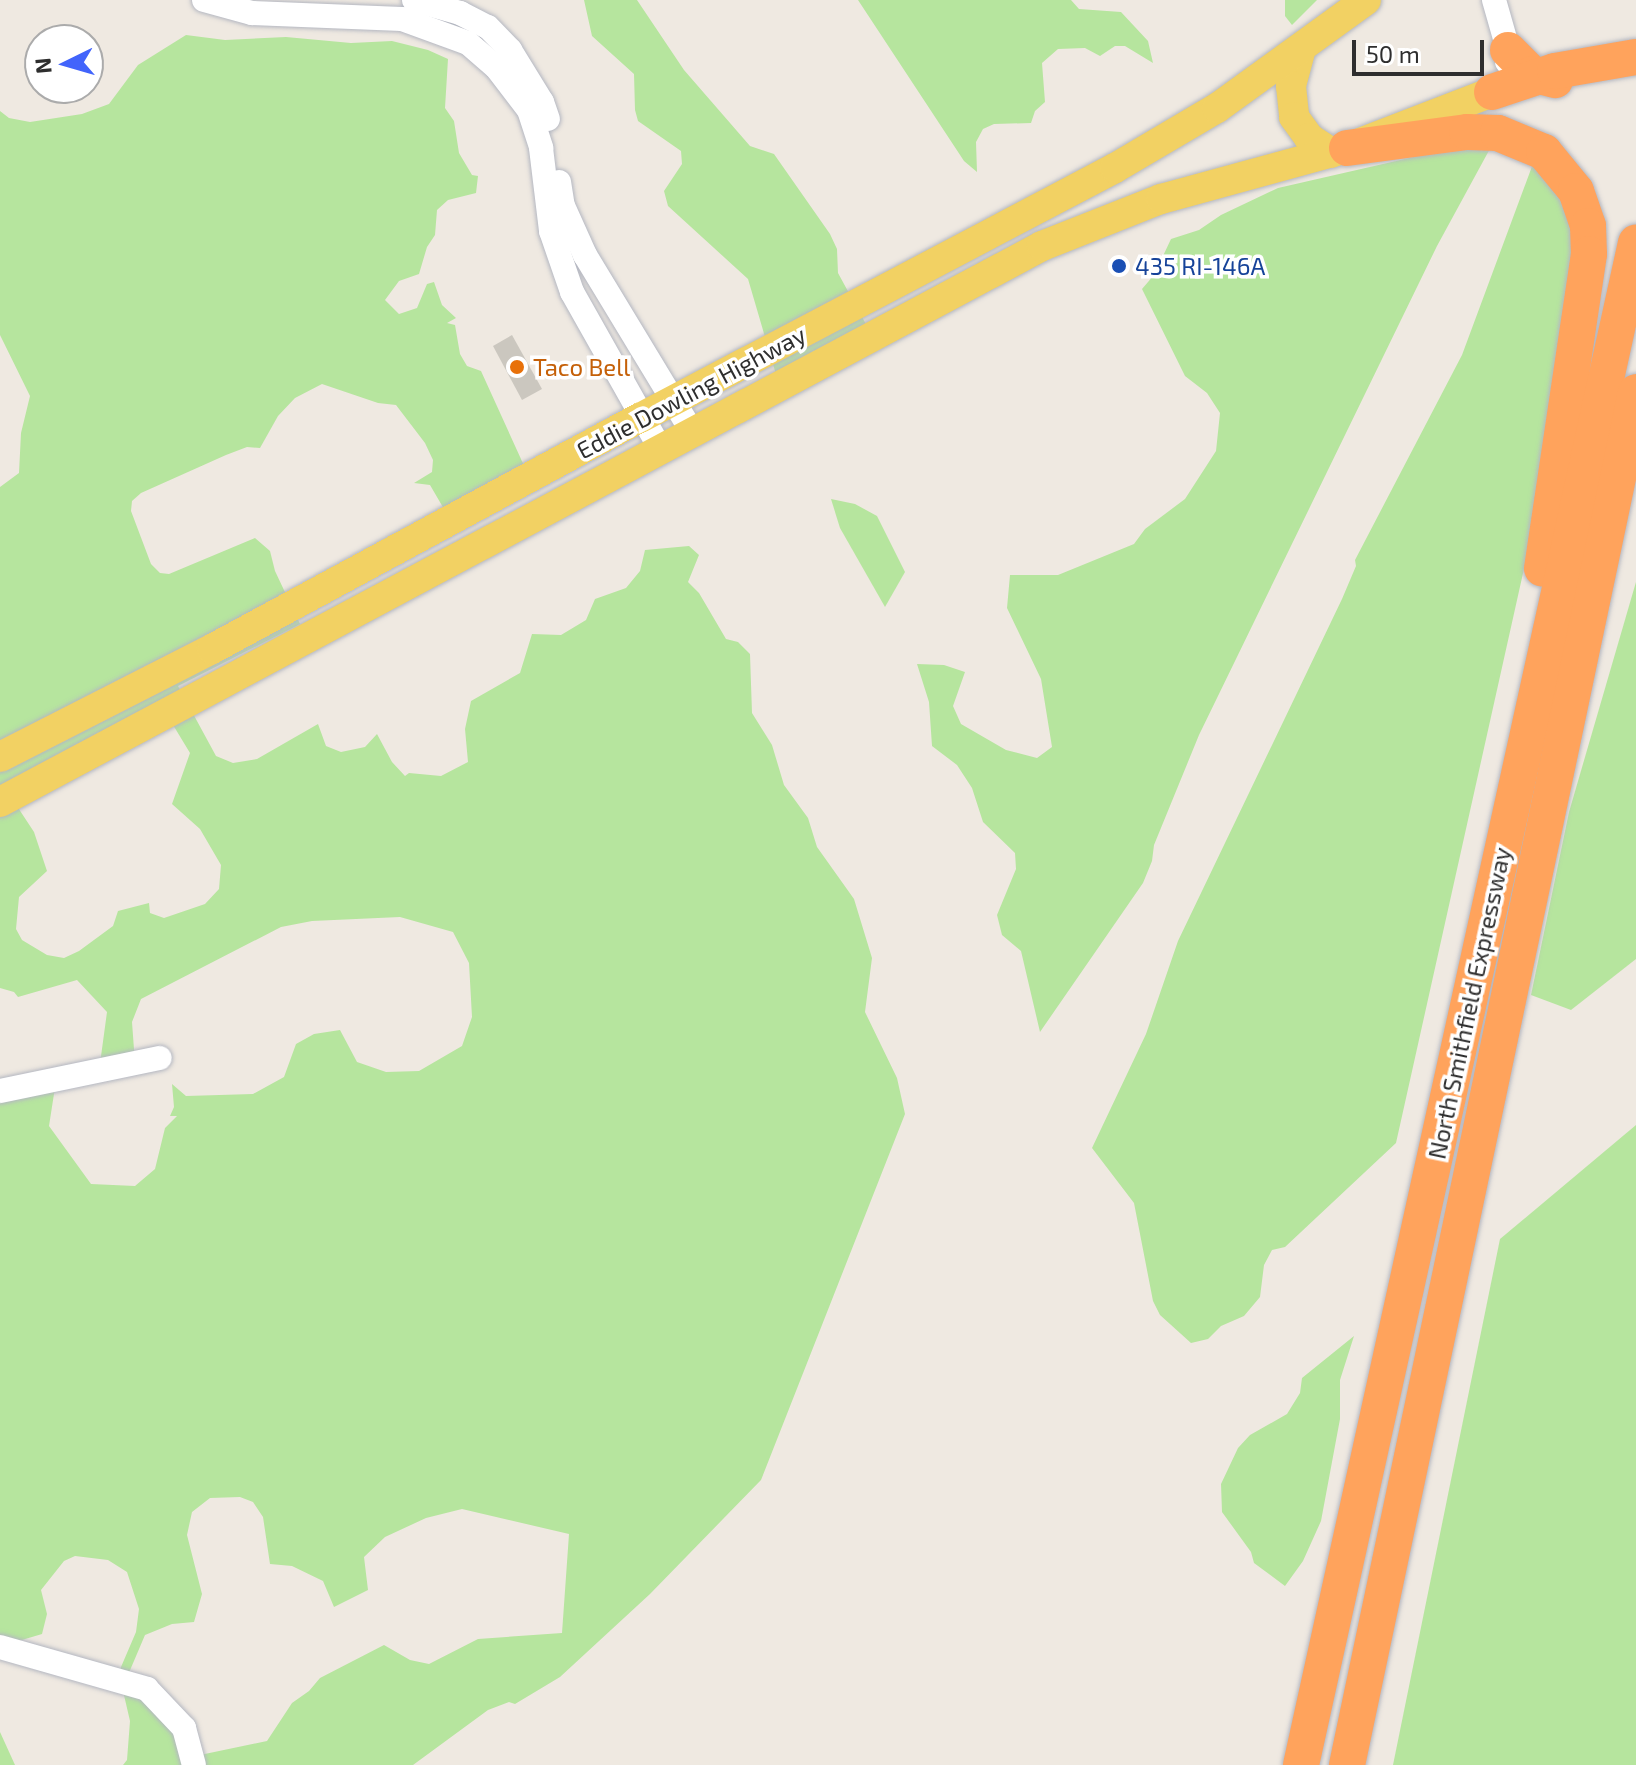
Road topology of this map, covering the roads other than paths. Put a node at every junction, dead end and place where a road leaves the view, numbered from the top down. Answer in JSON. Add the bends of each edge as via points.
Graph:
{"nodes":[{"id":1,"x":204,"y":0,"type":"edge"},
{"id":2,"x":414,"y":0,"type":"edge"},
{"id":3,"x":1366,"y":0,"type":"edge"},
{"id":4,"x":1494,"y":0,"type":"edge"},
{"id":5,"x":1508,"y":50,"type":"junction"},
{"id":6,"x":1300,"y":52,"type":"junction"},
{"id":7,"x":1636,"y":57,"type":"edge"},
{"id":8,"x":1636,"y":70,"type":"edge"},
{"id":9,"x":1536,"y":76,"type":"junction"},
{"id":10,"x":1492,"y":92,"type":"junction"},
{"id":11,"x":1340,"y":150,"type":"junction"},
{"id":12,"x":1636,"y":242,"type":"edge"},
{"id":13,"x":585,"y":255,"type":"junction"},
{"id":14,"x":563,"y":267,"type":"junction"},
{"id":15,"x":1636,"y":392,"type":"edge"},
{"id":16,"x":672,"y":402,"type":"junction"},
{"id":17,"x":640,"y":418,"type":"junction"},
{"id":18,"x":692,"y":432,"type":"junction"},
{"id":19,"x":661,"y":450,"type":"junction"},
{"id":20,"x":1636,"y":494,"type":"edge"},
{"id":21,"x":1558,"y":750,"type":"junction"},
{"id":22,"x":0,"y":757,"type":"edge"},
{"id":23,"x":1522,"y":762,"type":"junction"},
{"id":24,"x":0,"y":802,"type":"edge"},
{"id":25,"x":160,"y":1058,"type":"dead end"},
{"id":26,"x":0,"y":1091,"type":"edge"},
{"id":27,"x":0,"y":1647,"type":"edge"},
{"id":28,"x":194,"y":1765,"type":"edge"},
{"id":29,"x":1301,"y":1765,"type":"edge"},
{"id":30,"x":1347,"y":1765,"type":"edge"}],
"edges":[{"from":1,"to":14,"type":"street","via":[[252,13],[402,19],[468,43],[496,67],[529,110],[541,148],[551,231]]},
{"from":2,"to":13,"type":"street","via":[[488,27],[510,50],[542,102],[556,143],[563,206]]},
{"from":3,"to":6,"type":"main road","name":"Eddie Dowling Highway"},
{"from":4,"to":5,"type":"street"},
{"from":5,"to":9,"type":"highway"},
{"from":5,"to":10,"type":"street","via":[[1504,73]]},
{"from":6,"to":11,"type":"main road","via":[[1291,86],[1294,117],[1309,138]]},
{"from":6,"to":16,"type":"main road","name":"Eddie Dowling Highway","via":[[1160,142]]},
{"from":7,"to":9,"type":"highway"},
{"from":8,"to":9,"type":"highway","via":[[1572,80]]},
{"from":9,"to":10,"type":"highway"},
{"from":10,"to":11,"type":"main road","name":"Eddie Dowling Highway"},
{"from":11,"to":18,"type":"main road","name":"Eddie Dowling Highway","via":[[1172,196],[1074,231]]},
{"from":11,"to":23,"type":"highway","via":[[1467,132],[1508,136],[1553,160],[1584,212],[1588,266],[1530,649]]},
{"from":12,"to":23,"type":"highway","name":"North Smithfield Expressway"},
{"from":13,"to":14,"type":"street"},
{"from":13,"to":16,"type":"street"},
{"from":14,"to":17,"type":"street"},
{"from":15,"to":21,"type":"highway","name":"North Smithfield Expressway"},
{"from":16,"to":17,"type":"main road","name":"Eddie Dowling Highway"},
{"from":16,"to":18,"type":"street"},
{"from":17,"to":19,"type":"street"},
{"from":17,"to":22,"type":"main road","name":"Eddie Dowling Highway"},
{"from":18,"to":19,"type":"main road","name":"Eddie Dowling Highway"},
{"from":19,"to":24,"type":"main road","name":"Eddie Dowling Highway"},
{"from":20,"to":21,"type":"highway"},
{"from":21,"to":30,"type":"highway","name":"North Smithfield Expressway"},
{"from":23,"to":29,"type":"highway","name":"North Smithfield Expressway"},
{"from":25,"to":26,"type":"street"},
{"from":27,"to":28,"type":"street","via":[[147,1689],[184,1728]]}]}
